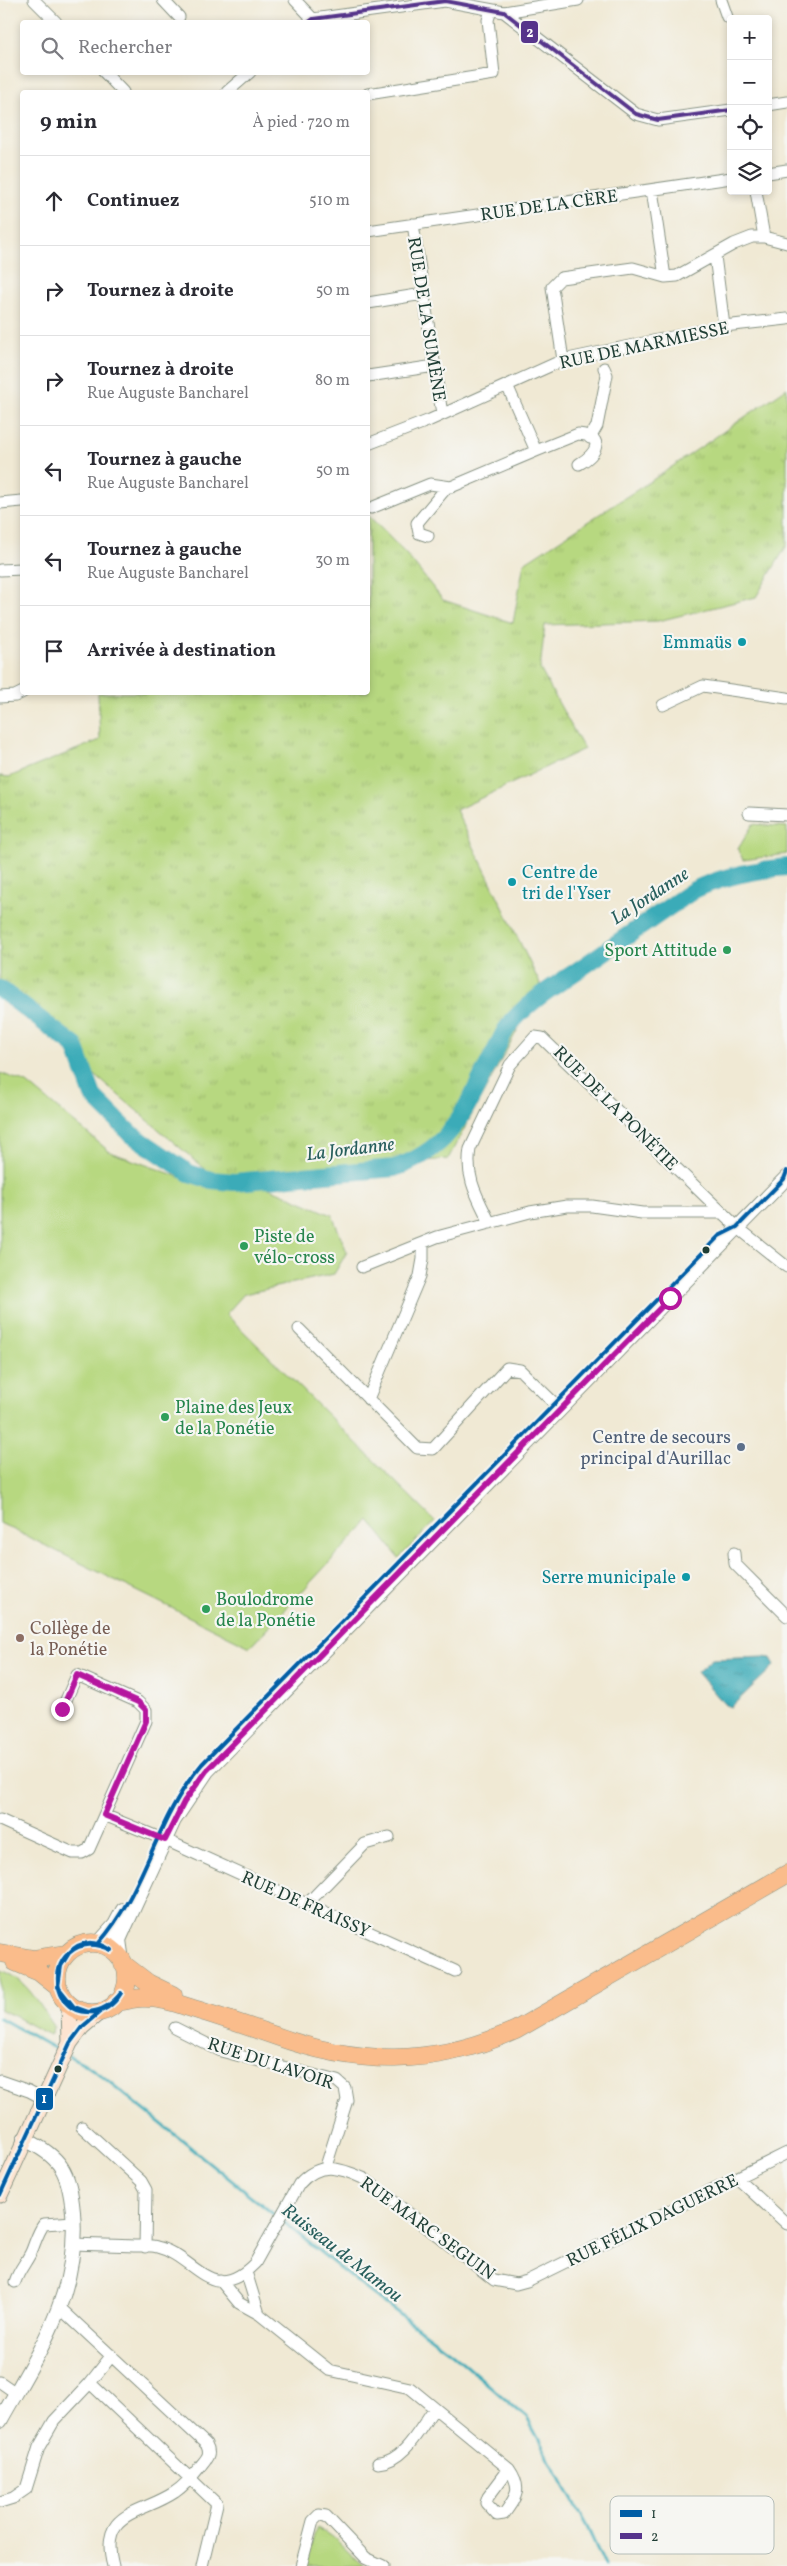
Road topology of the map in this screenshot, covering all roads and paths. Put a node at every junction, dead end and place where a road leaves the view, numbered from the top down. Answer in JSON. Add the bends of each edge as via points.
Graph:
{"nodes":[{"id":1,"x":34,"y":0,"type":"edge"},
{"id":2,"x":163,"y":0,"type":"edge"},
{"id":3,"x":294,"y":0,"type":"edge"},
{"id":4,"x":512,"y":0,"type":"edge"},
{"id":5,"x":578,"y":0,"type":"edge"},
{"id":6,"x":721,"y":0,"type":"edge"},
{"id":7,"x":377,"y":5,"type":"edge"},
{"id":8,"x":491,"y":10,"type":"junction"},
{"id":9,"x":504,"y":12,"type":"junction"},
{"id":10,"x":179,"y":17,"type":"dead end"},
{"id":11,"x":727,"y":17,"type":"dead end"},
{"id":12,"x":54,"y":20,"type":"edge"},
{"id":13,"x":310,"y":20,"type":"edge"},
{"id":14,"x":315,"y":20,"type":"edge"},
{"id":15,"x":107,"y":75,"type":"edge"},
{"id":16,"x":247,"y":75,"type":"edge"},
{"id":17,"x":121,"y":90,"type":"edge"},
{"id":18,"x":229,"y":90,"type":"edge"},
{"id":19,"x":370,"y":94,"type":"edge"},
{"id":20,"x":787,"y":102,"type":"edge"},
{"id":21,"x":772,"y":104,"type":"edge"},
{"id":22,"x":727,"y":111,"type":"edge"},
{"id":23,"x":787,"y":170,"type":"edge"},
{"id":24,"x":772,"y":172,"type":"edge"},
{"id":25,"x":727,"y":179,"type":"edge"},
{"id":26,"x":652,"y":190,"type":"junction"},
{"id":27,"x":757,"y":195,"type":"edge"},
{"id":28,"x":413,"y":224,"type":"junction"},
{"id":29,"x":370,"y":231,"type":"edge"},
{"id":30,"x":764,"y":237,"type":"junction"},
{"id":31,"x":787,"y":243,"type":"edge"},
{"id":32,"x":715,"y":256,"type":"junction"},
{"id":33,"x":665,"y":277,"type":"junction"},
{"id":34,"x":423,"y":294,"type":"junction"},
{"id":35,"x":370,"y":303,"type":"edge"},
{"id":36,"x":787,"y":319,"type":"edge"},
{"id":37,"x":724,"y":326,"type":"junction"},
{"id":38,"x":563,"y":360,"type":"junction"},
{"id":39,"x":435,"y":366,"type":"junction"},
{"id":40,"x":604,"y":368,"type":"dead end"},
{"id":41,"x":370,"y":376,"type":"edge"},
{"id":42,"x":507,"y":385,"type":"junction"},
{"id":43,"x":442,"y":414,"type":"junction"},
{"id":44,"x":590,"y":438,"type":"junction"},
{"id":45,"x":370,"y":443,"type":"edge"},
{"id":46,"x":536,"y":451,"type":"junction"},
{"id":47,"x":579,"y":464,"type":"dead end"},
{"id":48,"x":447,"y":487,"type":"junction"},
{"id":49,"x":20,"y":501,"type":"edge"},
{"id":50,"x":0,"y":503,"type":"edge"},
{"id":51,"x":371,"y":508,"type":"dead end"},
{"id":52,"x":428,"y":536,"type":"dead end"},
{"id":53,"x":20,"y":569,"type":"edge"},
{"id":54,"x":0,"y":570,"type":"edge"},
{"id":55,"x":20,"y":694,"type":"edge"},
{"id":56,"x":0,"y":697,"type":"edge"},
{"id":57,"x":787,"y":698,"type":"edge"},
{"id":58,"x":663,"y":704,"type":"dead end"},
{"id":59,"x":749,"y":813,"type":"dead end"},
{"id":60,"x":787,"y":816,"type":"edge"},
{"id":61,"x":786,"y":1176,"type":"edge"},
{"id":62,"x":723,"y":1213,"type":"junction"},
{"id":63,"x":490,"y":1223,"type":"junction"},
{"id":64,"x":736,"y":1226,"type":"junction"},
{"id":65,"x":423,"y":1243,"type":"junction"},
{"id":66,"x":362,"y":1266,"type":"dead end"},
{"id":67,"x":787,"y":1267,"type":"edge"},
{"id":68,"x":299,"y":1329,"type":"dead end"},
{"id":69,"x":368,"y":1399,"type":"junction"},
{"id":70,"x":555,"y":1404,"type":"junction"},
{"id":71,"x":734,"y":1553,"type":"dead end"},
{"id":72,"x":787,"y":1616,"type":"edge"},
{"id":73,"x":62,"y":1709,"type":"dead end"},
{"id":74,"x":104,"y":1815,"type":"junction"},
{"id":75,"x":0,"y":1820,"type":"edge"},
{"id":76,"x":389,"y":1837,"type":"dead end"},
{"id":77,"x":161,"y":1838,"type":"junction"},
{"id":78,"x":787,"y":1874,"type":"edge"},
{"id":79,"x":307,"y":1904,"type":"junction"},
{"id":80,"x":98,"y":1944,"type":"junction"},
{"id":81,"x":0,"y":1953,"type":"edge"},
{"id":82,"x":66,"y":1954,"type":"junction"},
{"id":83,"x":0,"y":1958,"type":"edge"},
{"id":84,"x":122,"y":1963,"type":"junction"},
{"id":85,"x":455,"y":1971,"type":"dead end"},
{"id":86,"x":58,"y":1988,"type":"junction"},
{"id":87,"x":69,"y":2004,"type":"junction"},
{"id":88,"x":109,"y":2007,"type":"junction"},
{"id":89,"x":212,"y":2013,"type":"junction"},
{"id":90,"x":175,"y":2028,"type":"dead end"},
{"id":91,"x":70,"y":2043,"type":"junction"},
{"id":92,"x":0,"y":2081,"type":"edge"},
{"id":93,"x":44,"y":2099,"type":"junction"},
{"id":94,"x":82,"y":2128,"type":"dead end"},
{"id":95,"x":24,"y":2139,"type":"junction"},
{"id":96,"x":787,"y":2152,"type":"edge"},
{"id":97,"x":328,"y":2168,"type":"junction"},
{"id":98,"x":737,"y":2178,"type":"junction"},
{"id":99,"x":0,"y":2195,"type":"edge"},
{"id":100,"x":74,"y":2222,"type":"junction"},
{"id":101,"x":787,"y":2224,"type":"edge"},
{"id":102,"x":75,"y":2244,"type":"junction"},
{"id":103,"x":145,"y":2247,"type":"junction"},
{"id":104,"x":246,"y":2272,"type":"junction"},
{"id":105,"x":220,"y":2280,"type":"junction"},
{"id":106,"x":15,"y":2282,"type":"dead end"},
{"id":107,"x":516,"y":2284,"type":"joint"},
{"id":108,"x":60,"y":2308,"type":"junction"},
{"id":109,"x":259,"y":2314,"type":"junction"},
{"id":110,"x":112,"y":2355,"type":"junction"},
{"id":111,"x":0,"y":2382,"type":"edge"},
{"id":112,"x":90,"y":2383,"type":"junction"},
{"id":113,"x":16,"y":2393,"type":"junction"},
{"id":114,"x":434,"y":2409,"type":"junction"},
{"id":115,"x":0,"y":2421,"type":"edge"},
{"id":116,"x":378,"y":2463,"type":"dead end"},
{"id":117,"x":509,"y":2469,"type":"dead end"},
{"id":118,"x":190,"y":2480,"type":"junction"},
{"id":119,"x":0,"y":2502,"type":"edge"},
{"id":120,"x":113,"y":2566,"type":"edge"},
{"id":121,"x":202,"y":2566,"type":"edge"},
{"id":122,"x":301,"y":2566,"type":"edge"},
{"id":123,"x":383,"y":2566,"type":"edge"}],
"edges":[{"from":1,"to":12,"type":"street"},
{"from":2,"to":10,"type":"street"},
{"from":3,"to":13,"type":"street"},
{"from":4,"to":9,"type":"street"},
{"from":5,"to":9,"type":"street"},
{"from":6,"to":11,"type":"street"},
{"from":7,"to":8,"type":"street","via":[[445,1]]},
{"from":7,"to":14,"type":"street"},
{"from":8,"to":9,"type":"street"},
{"from":8,"to":19,"type":"street","via":[[488,20],[494,74]]},
{"from":9,"to":22,"type":"street","via":[[636,114],[658,120]]},
{"from":15,"to":17,"type":"street"},
{"from":16,"to":18,"type":"street"},
{"from":20,"to":21,"type":"street"},
{"from":23,"to":24,"type":"street"},
{"from":25,"to":26,"type":"street","name":"RUE DE LA CÈRE"},
{"from":26,"to":28,"type":"street","name":"RUE DE LA CÈRE"},
{"from":26,"to":33,"type":"street"},
{"from":27,"to":30,"type":"street"},
{"from":28,"to":29,"type":"street","name":"RUE DE LA CÈRE"},
{"from":28,"to":34,"type":"street","name":"RUE DE LA SUMÈNE"},
{"from":30,"to":31,"type":"street"},
{"from":30,"to":32,"type":"street","via":[[752,237]]},
{"from":32,"to":33,"type":"street","via":[[677,276]]},
{"from":32,"to":37,"type":"street"},
{"from":33,"to":38,"type":"street","via":[[633,268],[561,278],[552,287]]},
{"from":34,"to":35,"type":"street"},
{"from":34,"to":39,"type":"street","name":"RUE DE LA SUMÈNE"},
{"from":36,"to":37,"type":"street","name":"RUE DE MARMIESSE"},
{"from":37,"to":38,"type":"street","name":"RUE DE MARMIESSE"},
{"from":38,"to":42,"type":"street","name":"RUE DE MARMIESSE"},
{"from":39,"to":41,"type":"street"},
{"from":39,"to":43,"type":"street","name":"RUE DE LA SUMÈNE"},
{"from":40,"to":44,"type":"street","via":[[606,384],[597,426]]},
{"from":42,"to":43,"type":"street","name":"RUE DE MARMIESSE"},
{"from":42,"to":46,"type":"street"},
{"from":43,"to":45,"type":"street","name":"RUE DE MARMIESSE"},
{"from":44,"to":46,"type":"street","via":[[578,434]]},
{"from":44,"to":47,"type":"street","via":[[596,452]]},
{"from":46,"to":48,"type":"street"},
{"from":48,"to":51,"type":"street","via":[[430,484]]},
{"from":48,"to":52,"type":"street","via":[[417,523],[419,533]]},
{"from":49,"to":50,"type":"street"},
{"from":53,"to":54,"type":"street"},
{"from":55,"to":56,"type":"street"},
{"from":57,"to":58,"type":"street","via":[[704,686]]},
{"from":59,"to":60,"type":"street"},
{"from":61,"to":64,"type":"street"},
{"from":62,"to":63,"type":"street","via":[[642,1214],[592,1206],[567,1206]]},
{"from":62,"to":63,"type":"street","name":"RUE DE LA PONÉTIE","via":[[548,1042],[535,1038],[510,1065],[470,1149],[467,1164],[470,1182]]},
{"from":62,"to":64,"type":"street","name":"RUE DE LA PONÉTIE"},
{"from":63,"to":65,"type":"street"},
{"from":64,"to":67,"type":"street","name":"RUE DE LA PONÉTIE"},
{"from":64,"to":70,"type":"street","via":[[719,1236]]},
{"from":64,"to":77,"type":"street","via":[[725,1242],[206,1771]]},
{"from":65,"to":66,"type":"street"},
{"from":65,"to":69,"type":"street","via":[[420,1276]]},
{"from":68,"to":69,"type":"street"},
{"from":69,"to":70,"type":"street","via":[[417,1448],[433,1449],[507,1368],[520,1370]]},
{"from":70,"to":77,"type":"street","via":[[218,1746],[185,1784],[169,1811]]},
{"from":71,"to":72,"type":"street","via":[[735,1564]]},
{"from":73,"to":74,"type":"street","via":[[77,1675],[138,1702],[146,1710],[146,1721]]},
{"from":74,"to":75,"type":"street","via":[[89,1849],[82,1853],[73,1853]]},
{"from":74,"to":77,"type":"street","name":"RUE DE FRAISSY"},
{"from":76,"to":79,"type":"street","via":[[366,1844]]},
{"from":77,"to":79,"type":"street","name":"RUE DE FRAISSY"},
{"from":77,"to":80,"type":"street","via":[[115,1925]]},
{"from":77,"to":84,"type":"street","via":[[122,1931]]},
{"from":78,"to":89,"type":"main road","via":[[544,2016],[498,2038],[455,2051],[399,2059],[344,2056],[312,2049]]},
{"from":79,"to":85,"type":"street","name":"RUE DE FRAISSY"},
{"from":80,"to":82,"type":"main road","via":[[78,1946]]},
{"from":80,"to":84,"type":"main road","via":[[114,1951]]},
{"from":81,"to":82,"type":"main road","via":[[34,1959]]},
{"from":82,"to":86,"type":"main road","via":[[59,1966]]},
{"from":83,"to":86,"type":"main road","via":[[39,1972]]},
{"from":84,"to":88,"type":"main road","via":[[126,1984]]},
{"from":84,"to":89,"type":"main road","via":[[156,1988]]},
{"from":86,"to":87,"type":"main road"},
{"from":87,"to":88,"type":"main road","via":[[84,2012]]},
{"from":87,"to":91,"type":"main road"},
{"from":88,"to":89,"type":"main road","via":[[154,1998]]},
{"from":88,"to":91,"type":"main road","via":[[82,2027]]},
{"from":90,"to":97,"type":"street","name":"RUE DU LAVOIR","via":[[221,2051],[337,2081],[345,2088],[347,2100]]},
{"from":91,"to":93,"type":"main road"},
{"from":92,"to":93,"type":"street"},
{"from":93,"to":95,"type":"main road"},
{"from":94,"to":103,"type":"street","via":[[141,2181],[146,2190]]},
{"from":95,"to":99,"type":"main road"},
{"from":95,"to":100,"type":"street","via":[[45,2150],[65,2171]]},
{"from":96,"to":98,"type":"street","name":"RUE FÉLIX DAGUERRE"},
{"from":97,"to":104,"type":"street","via":[[308,2174],[299,2184],[255,2262]]},
{"from":97,"to":107,"type":"street","name":"RUE MARC SEGUIN","via":[[344,2170],[365,2179],[494,2280]]},
{"from":98,"to":101,"type":"street"},
{"from":98,"to":107,"type":"street","name":"RUE FÉLIX DAGUERRE"},
{"from":100,"to":102,"type":"street"},
{"from":100,"to":106,"type":"street","via":[[44,2224]]},
{"from":102,"to":103,"type":"street"},
{"from":102,"to":108,"type":"street"},
{"from":103,"to":105,"type":"street","via":[[173,2253],[206,2277]]},
{"from":104,"to":105,"type":"street"},
{"from":104,"to":109,"type":"street"},
{"from":105,"to":109,"type":"street","via":[[239,2303]]},
{"from":108,"to":110,"type":"street"},
{"from":108,"to":113,"type":"street"},
{"from":109,"to":114,"type":"street","via":[[329,2370],[410,2388]]},
{"from":110,"to":112,"type":"street"},
{"from":110,"to":118,"type":"street","via":[[206,2444],[208,2456]]},
{"from":111,"to":113,"type":"street"},
{"from":112,"to":118,"type":"street"},
{"from":112,"to":119,"type":"street","via":[[54,2421],[39,2447],[26,2489]]},
{"from":113,"to":115,"type":"street"},
{"from":114,"to":116,"type":"street","via":[[399,2455],[389,2463]]},
{"from":114,"to":117,"type":"street"},
{"from":118,"to":120,"type":"street","via":[[175,2492],[126,2515],[115,2524],[109,2552]]},
{"from":118,"to":121,"type":"street","via":[[217,2504]]},
{"from":122,"to":123,"type":"street","via":[[313,2521],[319,2515],[326,2516],[366,2558]]}]}
